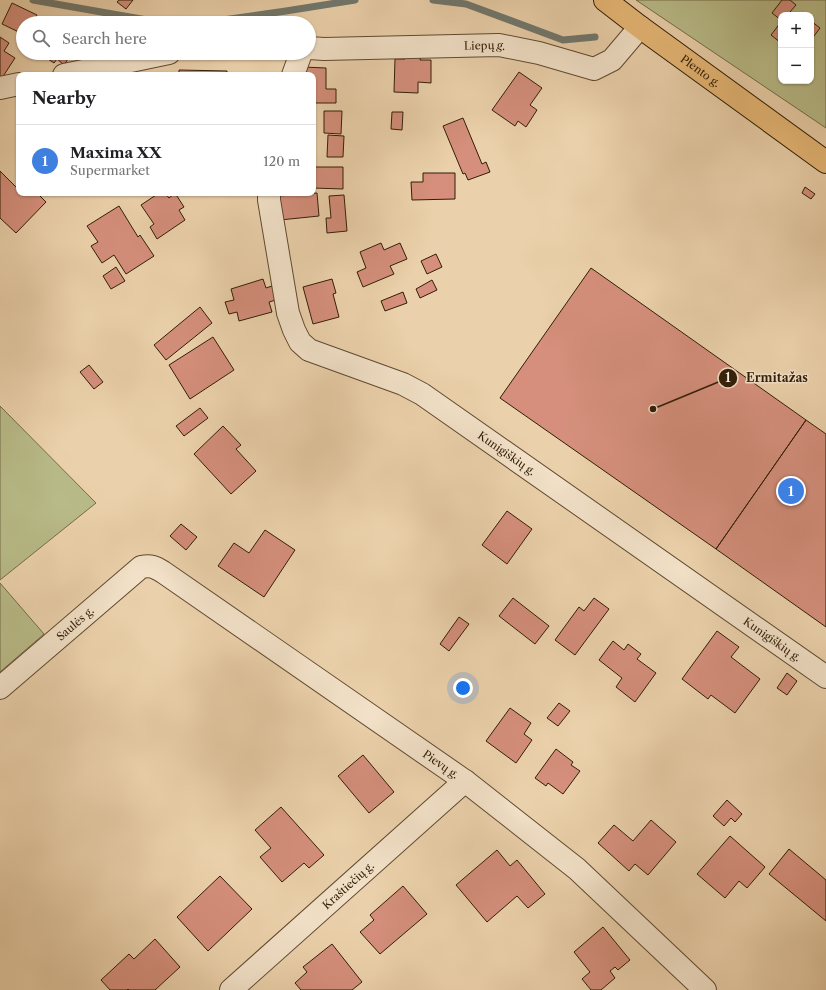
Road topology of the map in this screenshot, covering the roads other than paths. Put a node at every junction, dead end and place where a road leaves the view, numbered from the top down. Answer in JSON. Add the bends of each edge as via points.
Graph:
{"nodes":[{"id":1,"x":605,"y":0,"type":"edge"},
{"id":2,"x":640,"y":27,"type":"junction"},
{"id":3,"x":316,"y":48,"type":"edge"},
{"id":4,"x":136,"y":60,"type":"edge"},
{"id":5,"x":298,"y":60,"type":"edge"},
{"id":6,"x":78,"y":72,"type":"edge"},
{"id":7,"x":294,"y":72,"type":"edge"},
{"id":8,"x":16,"y":85,"type":"edge"},
{"id":9,"x":0,"y":88,"type":"edge"},
{"id":10,"x":798,"y":141,"type":"junction"},
{"id":11,"x":826,"y":152,"type":"edge"},
{"id":12,"x":826,"y":162,"type":"edge"},
{"id":13,"x":269,"y":196,"type":"edge"},
{"id":14,"x":154,"y":566,"type":"joint"},
{"id":15,"x":826,"y":677,"type":"edge"},
{"id":16,"x":0,"y":688,"type":"edge"},
{"id":17,"x":465,"y":781,"type":"junction"},
{"id":18,"x":232,"y":990,"type":"edge"},
{"id":19,"x":705,"y":990,"type":"edge"}],
"edges":[{"from":1,"to":2,"type":"highway","name":"Plento g."},
{"from":2,"to":3,"type":"street","name":"Liepų g.","via":[[612,60],[594,69],[539,53],[499,45]]},
{"from":2,"to":10,"type":"highway","name":"Plento g."},
{"from":4,"to":6,"type":"street"},
{"from":5,"to":7,"type":"street"},
{"from":8,"to":9,"type":"street"},
{"from":10,"to":11,"type":"highway"},
{"from":10,"to":12,"type":"highway"},
{"from":13,"to":15,"type":"street","name":"Kunigiškių g.","via":[[288,313],[300,342],[308,350],[403,384],[422,394]]},
{"from":14,"to":16,"type":"street","name":"Saulės g.","via":[[142,567]]},
{"from":14,"to":17,"type":"street","name":"Pievų g."},
{"from":17,"to":18,"type":"street","name":"Kraštiečių g."},
{"from":17,"to":19,"type":"street","name":"Pievų g.","via":[[577,869]]}]}
